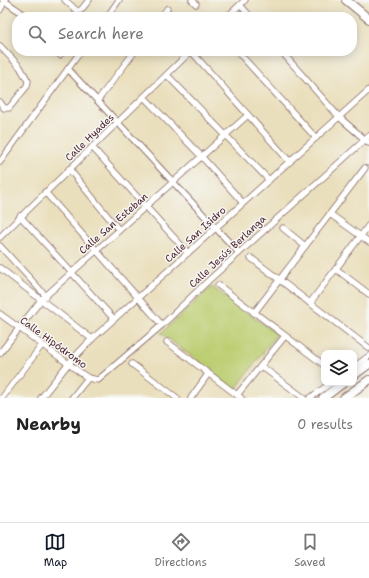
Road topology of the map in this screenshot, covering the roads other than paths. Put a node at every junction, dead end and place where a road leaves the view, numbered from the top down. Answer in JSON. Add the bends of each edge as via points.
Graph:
{"nodes":[{"id":1,"x":4,"y":0,"type":"edge"},
{"id":2,"x":65,"y":0,"type":"edge"},
{"id":3,"x":89,"y":0,"type":"edge"},
{"id":4,"x":119,"y":0,"type":"edge"},
{"id":5,"x":346,"y":0,"type":"edge"},
{"id":6,"x":242,"y":2,"type":"edge"},
{"id":7,"x":167,"y":9,"type":"dead end"},
{"id":8,"x":0,"y":10,"type":"edge"},
{"id":9,"x":21,"y":12,"type":"edge"},
{"id":10,"x":111,"y":12,"type":"edge"},
{"id":11,"x":165,"y":12,"type":"edge"},
{"id":12,"x":232,"y":12,"type":"edge"},
{"id":13,"x":248,"y":12,"type":"edge"},
{"id":14,"x":369,"y":19,"type":"edge"},
{"id":15,"x":0,"y":46,"type":"edge"},
{"id":16,"x":77,"y":56,"type":"edge"},
{"id":17,"x":131,"y":56,"type":"edge"},
{"id":18,"x":186,"y":56,"type":"edge"},
{"id":19,"x":195,"y":56,"type":"edge"},
{"id":20,"x":242,"y":56,"type":"edge"},
{"id":21,"x":285,"y":56,"type":"edge"},
{"id":22,"x":68,"y":69,"type":"junction"},
{"id":23,"x":167,"y":75,"type":"junction"},
{"id":24,"x":369,"y":90,"type":"edge"},
{"id":25,"x":144,"y":97,"type":"junction"},
{"id":26,"x":98,"y":100,"type":"junction"},
{"id":27,"x":0,"y":102,"type":"edge"},
{"id":28,"x":248,"y":115,"type":"junction"},
{"id":29,"x":339,"y":117,"type":"junction"},
{"id":30,"x":118,"y":122,"type":"junction"},
{"id":31,"x":225,"y":136,"type":"junction"},
{"id":32,"x":316,"y":138,"type":"junction"},
{"id":33,"x":368,"y":140,"type":"edge"},
{"id":34,"x":92,"y":147,"type":"junction"},
{"id":35,"x":202,"y":157,"type":"junction"},
{"id":36,"x":0,"y":162,"type":"edge"},
{"id":37,"x":290,"y":162,"type":"junction"},
{"id":38,"x":366,"y":168,"type":"dead end"},
{"id":39,"x":69,"y":169,"type":"junction"},
{"id":40,"x":269,"y":180,"type":"junction"},
{"id":41,"x":173,"y":182,"type":"junction"},
{"id":42,"x":45,"y":192,"type":"junction"},
{"id":43,"x":243,"y":203,"type":"junction"},
{"id":44,"x":147,"y":206,"type":"junction"},
{"id":45,"x":330,"y":214,"type":"junction"},
{"id":46,"x":20,"y":216,"type":"junction"},
{"id":47,"x":369,"y":225,"type":"edge"},
{"id":48,"x":215,"y":228,"type":"junction"},
{"id":49,"x":283,"y":228,"type":"dead end"},
{"id":50,"x":119,"y":230,"type":"junction"},
{"id":51,"x":361,"y":236,"type":"junction"},
{"id":52,"x":0,"y":237,"type":"edge"},
{"id":53,"x":369,"y":242,"type":"edge"},
{"id":54,"x":0,"y":246,"type":"edge"},
{"id":55,"x":305,"y":246,"type":"junction"},
{"id":56,"x":96,"y":250,"type":"junction"},
{"id":57,"x":188,"y":253,"type":"junction"},
{"id":58,"x":239,"y":253,"type":"junction"},
{"id":59,"x":251,"y":258,"type":"dead end"},
{"id":60,"x":0,"y":268,"type":"edge"},
{"id":61,"x":336,"y":269,"type":"junction"},
{"id":62,"x":71,"y":272,"type":"junction"},
{"id":63,"x":280,"y":280,"type":"junction"},
{"id":64,"x":218,"y":285,"type":"dead end"},
{"id":65,"x":369,"y":294,"type":"edge"},
{"id":66,"x":139,"y":297,"type":"junction"},
{"id":67,"x":44,"y":298,"type":"junction"},
{"id":68,"x":310,"y":303,"type":"junction"},
{"id":69,"x":254,"y":313,"type":"junction"},
{"id":70,"x":0,"y":314,"type":"edge"},
{"id":71,"x":114,"y":319,"type":"junction"},
{"id":72,"x":162,"y":325,"type":"junction"},
{"id":73,"x":20,"y":328,"type":"junction"},
{"id":74,"x":285,"y":336,"type":"junction"},
{"id":75,"x":92,"y":339,"type":"junction"},
{"id":76,"x":167,"y":342,"type":"dead end"},
{"id":77,"x":42,"y":345,"type":"junction"},
{"id":78,"x":369,"y":348,"type":"edge"},
{"id":79,"x":0,"y":353,"type":"edge"},
{"id":80,"x":369,"y":356,"type":"edge"},
{"id":81,"x":68,"y":364,"type":"junction"},
{"id":82,"x":132,"y":364,"type":"dead end"},
{"id":83,"x":321,"y":364,"type":"edge"},
{"id":84,"x":369,"y":364,"type":"edge"},
{"id":85,"x":357,"y":365,"type":"edge"},
{"id":86,"x":261,"y":366,"type":"junction"},
{"id":87,"x":357,"y":373,"type":"edge"},
{"id":88,"x":208,"y":374,"type":"junction"},
{"id":89,"x":88,"y":378,"type":"junction"},
{"id":90,"x":98,"y":380,"type":"joint"},
{"id":91,"x":369,"y":380,"type":"edge"},
{"id":92,"x":327,"y":386,"type":"edge"},
{"id":93,"x":339,"y":386,"type":"edge"},
{"id":94,"x":239,"y":396,"type":"edge"},
{"id":95,"x":2,"y":398,"type":"edge"},
{"id":96,"x":41,"y":398,"type":"edge"},
{"id":97,"x":72,"y":398,"type":"edge"},
{"id":98,"x":177,"y":398,"type":"edge"},
{"id":99,"x":191,"y":398,"type":"edge"},
{"id":100,"x":304,"y":398,"type":"edge"},
{"id":101,"x":310,"y":398,"type":"edge"},
{"id":102,"x":323,"y":398,"type":"edge"},
{"id":103,"x":344,"y":398,"type":"edge"}],
"edges":[{"from":1,"to":8,"type":"street"},
{"from":1,"to":9,"type":"street"},
{"from":2,"to":3,"type":"street","via":[[77,11]]},
{"from":4,"to":10,"type":"street"},
{"from":5,"to":14,"type":"highway"},
{"from":6,"to":12,"type":"street"},
{"from":6,"to":13,"type":"street"},
{"from":7,"to":11,"type":"street"},
{"from":15,"to":27,"type":"street","via":[[20,67],[28,81],[27,86],[9,108],[4,108]]},
{"from":16,"to":22,"type":"street"},
{"from":17,"to":26,"type":"street"},
{"from":18,"to":23,"type":"street","name":"Calle Hyades"},
{"from":19,"to":28,"type":"street"},
{"from":20,"to":32,"type":"street"},
{"from":21,"to":29,"type":"street"},
{"from":22,"to":26,"type":"street"},
{"from":22,"to":36,"type":"street"},
{"from":23,"to":25,"type":"street","name":"Calle Hyades"},
{"from":23,"to":31,"type":"street"},
{"from":24,"to":29,"type":"street","name":"Calle San Isidro"},
{"from":25,"to":30,"type":"street","name":"Calle Hyades"},
{"from":25,"to":35,"type":"street"},
{"from":26,"to":30,"type":"street"},
{"from":28,"to":31,"type":"street","name":"Calle San Esteban"},
{"from":28,"to":37,"type":"street"},
{"from":29,"to":32,"type":"street","name":"Calle San Isidro"},
{"from":29,"to":33,"type":"street"},
{"from":30,"to":34,"type":"street","name":"Calle Hyades"},
{"from":30,"to":41,"type":"street"},
{"from":31,"to":35,"type":"street","name":"Calle San Esteban"},
{"from":31,"to":40,"type":"street"},
{"from":32,"to":37,"type":"street","name":"Calle San Isidro"},
{"from":33,"to":58,"type":"street","name":"Calle Jesús Berlanga"},
{"from":34,"to":39,"type":"street","name":"Calle Hyades"},
{"from":34,"to":44,"type":"street"},
{"from":35,"to":41,"type":"street","name":"Calle San Esteban"},
{"from":35,"to":43,"type":"street"},
{"from":37,"to":40,"type":"street","name":"Calle San Isidro"},
{"from":38,"to":45,"type":"street"},
{"from":39,"to":42,"type":"street","name":"Calle Hyades"},
{"from":39,"to":50,"type":"street"},
{"from":40,"to":43,"type":"street","name":"Calle San Isidro"},
{"from":41,"to":44,"type":"street","name":"Calle San Esteban"},
{"from":41,"to":48,"type":"street"},
{"from":42,"to":46,"type":"street","name":"Calle Hyades"},
{"from":42,"to":56,"type":"street"},
{"from":43,"to":48,"type":"street","name":"Calle San Isidro"},
{"from":44,"to":50,"type":"street","name":"Calle San Esteban"},
{"from":44,"to":57,"type":"street"},
{"from":45,"to":51,"type":"street"},
{"from":45,"to":55,"type":"street"},
{"from":46,"to":52,"type":"street","name":"Calle Hyades"},
{"from":46,"to":62,"type":"street"},
{"from":47,"to":51,"type":"street"},
{"from":48,"to":57,"type":"street","name":"Calle San Isidro"},
{"from":48,"to":58,"type":"street"},
{"from":49,"to":55,"type":"street"},
{"from":50,"to":56,"type":"street","name":"Calle San Esteban"},
{"from":51,"to":53,"type":"street"},
{"from":51,"to":61,"type":"street"},
{"from":54,"to":67,"type":"street"},
{"from":55,"to":63,"type":"street"},
{"from":56,"to":62,"type":"street","name":"Calle San Esteban"},
{"from":56,"to":66,"type":"street"},
{"from":57,"to":66,"type":"street","name":"Calle San Isidro"},
{"from":58,"to":72,"type":"street","name":"Calle Jesús Berlanga"},
{"from":59,"to":63,"type":"street"},
{"from":60,"to":67,"type":"street"},
{"from":61,"to":65,"type":"street"},
{"from":61,"to":68,"type":"street"},
{"from":62,"to":67,"type":"street","name":"Calle San Esteban"},
{"from":62,"to":71,"type":"street"},
{"from":63,"to":68,"type":"street"},
{"from":63,"to":69,"type":"street"},
{"from":64,"to":69,"type":"street"},
{"from":66,"to":71,"type":"street","name":"Calle San Isidro"},
{"from":66,"to":72,"type":"street"},
{"from":67,"to":73,"type":"street","name":"Calle San Esteban"},
{"from":67,"to":75,"type":"street"},
{"from":68,"to":78,"type":"street"},
{"from":69,"to":74,"type":"street"},
{"from":70,"to":73,"type":"street","name":"Calle Hipódromo"},
{"from":71,"to":75,"type":"street","name":"Calle San Isidro"},
{"from":72,"to":90,"type":"street","name":"Calle Jesús Berlanga"},
{"from":73,"to":77,"type":"street","name":"Calle Hipódromo"},
{"from":73,"to":79,"type":"street","name":"Calle San Esteban"},
{"from":74,"to":83,"type":"street"},
{"from":74,"to":86,"type":"street"},
{"from":75,"to":81,"type":"street","name":"Calle San Isidro"},
{"from":76,"to":88,"type":"street"},
{"from":77,"to":81,"type":"street","name":"Calle Hipódromo"},
{"from":77,"to":95,"type":"street"},
{"from":80,"to":85,"type":"street"},
{"from":81,"to":89,"type":"street","name":"Calle Hipódromo"},
{"from":81,"to":96,"type":"street","name":"Calle San Isidro"},
{"from":82,"to":98,"type":"street"},
{"from":84,"to":87,"type":"highway"},
{"from":86,"to":94,"type":"street"},
{"from":86,"to":100,"type":"street"},
{"from":88,"to":94,"type":"street"},
{"from":88,"to":99,"type":"street"},
{"from":89,"to":90,"type":"street","name":"Calle Hipódromo"},
{"from":89,"to":97,"type":"street"},
{"from":91,"to":103,"type":"highway"},
{"from":92,"to":101,"type":"street"},
{"from":93,"to":102,"type":"highway"}]}
